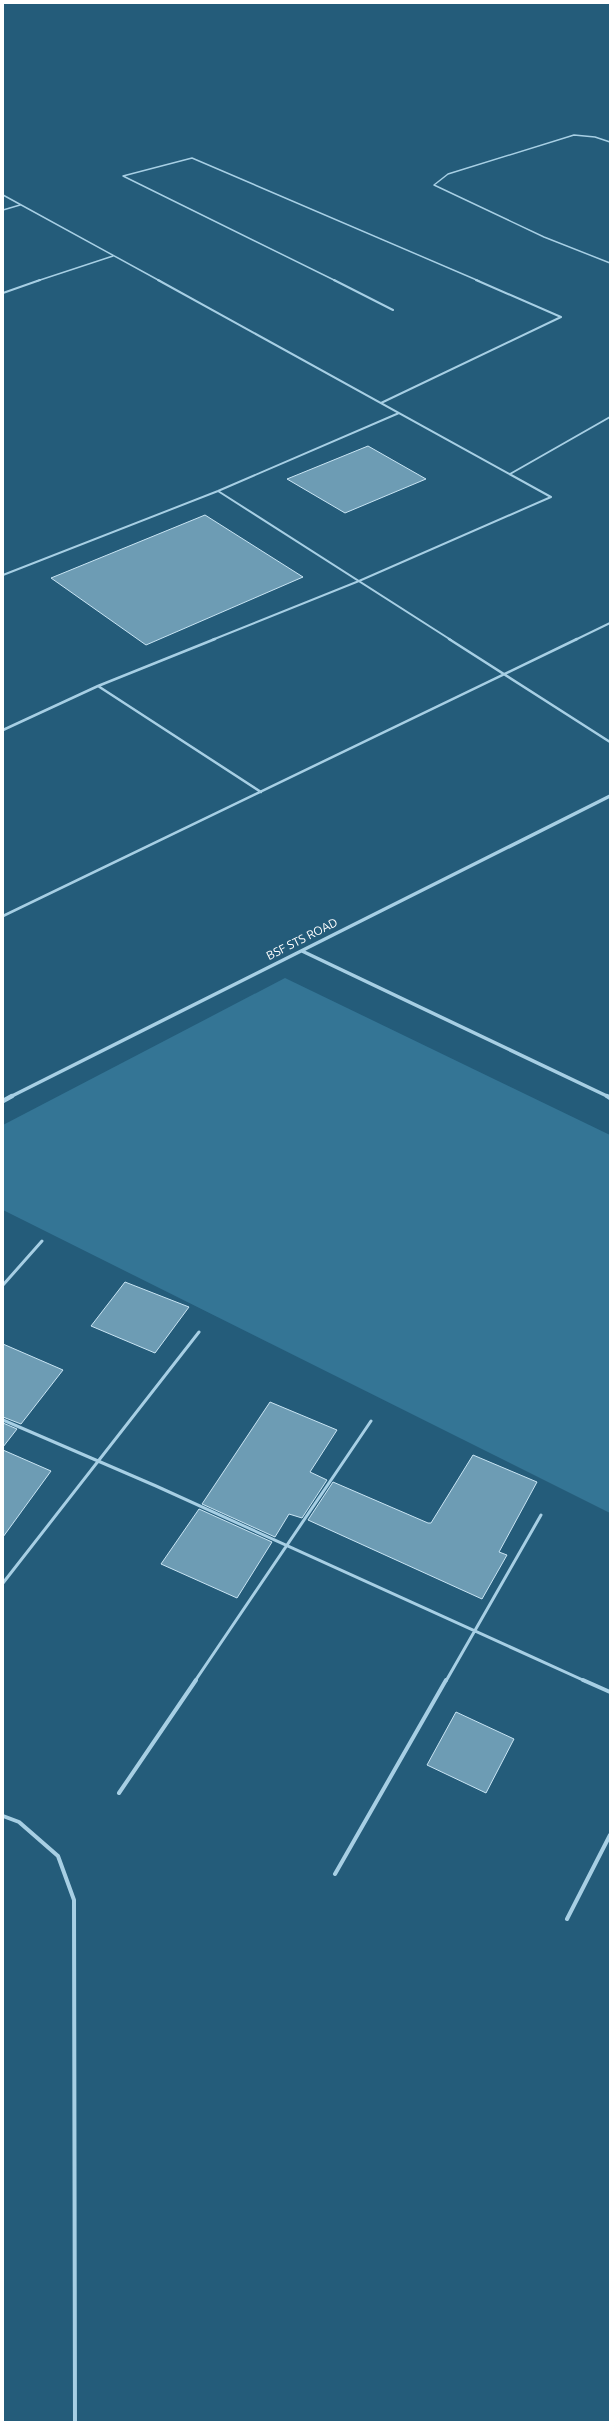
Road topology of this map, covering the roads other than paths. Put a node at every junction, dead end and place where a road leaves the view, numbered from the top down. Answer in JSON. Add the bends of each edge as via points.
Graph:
{"nodes":[{"id":1,"x":610,"y":142,"type":"edge"},
{"id":2,"x":3,"y":195,"type":"edge"},
{"id":3,"x":20,"y":205,"type":"junction"},
{"id":4,"x":3,"y":210,"type":"edge"},
{"id":5,"x":113,"y":256,"type":"junction"},
{"id":6,"x":610,"y":263,"type":"edge"},
{"id":7,"x":3,"y":293,"type":"edge"},
{"id":8,"x":393,"y":310,"type":"dead end"},
{"id":9,"x":381,"y":403,"type":"junction"},
{"id":10,"x":399,"y":413,"type":"junction"},
{"id":11,"x":610,"y":417,"type":"edge"},
{"id":12,"x":510,"y":474,"type":"junction"},
{"id":13,"x":218,"y":491,"type":"junction"},
{"id":14,"x":3,"y":575,"type":"edge"},
{"id":15,"x":359,"y":581,"type":"junction"},
{"id":16,"x":610,"y":623,"type":"edge"},
{"id":17,"x":505,"y":675,"type":"junction"},
{"id":18,"x":98,"y":686,"type":"junction"},
{"id":19,"x":3,"y":730,"type":"edge"},
{"id":20,"x":610,"y":742,"type":"edge"},
{"id":21,"x":261,"y":792,"type":"junction"},
{"id":22,"x":610,"y":796,"type":"edge"},
{"id":23,"x":3,"y":916,"type":"edge"},
{"id":24,"x":302,"y":951,"type":"junction"},
{"id":25,"x":610,"y":1098,"type":"edge"},
{"id":26,"x":3,"y":1101,"type":"edge"},
{"id":27,"x":42,"y":1241,"type":"dead end"},
{"id":28,"x":3,"y":1286,"type":"edge"},
{"id":29,"x":199,"y":1332,"type":"dead end"},
{"id":30,"x":3,"y":1420,"type":"edge"},
{"id":31,"x":371,"y":1421,"type":"dead end"},
{"id":32,"x":98,"y":1460,"type":"junction"},
{"id":33,"x":541,"y":1515,"type":"dead end"},
{"id":34,"x":289,"y":1545,"type":"junction"},
{"id":35,"x":3,"y":1583,"type":"edge"},
{"id":36,"x":472,"y":1632,"type":"junction"},
{"id":37,"x":610,"y":1692,"type":"edge"},
{"id":38,"x":119,"y":1793,"type":"dead end"},
{"id":39,"x":3,"y":1816,"type":"edge"},
{"id":40,"x":610,"y":1834,"type":"edge"},
{"id":41,"x":335,"y":1874,"type":"dead end"},
{"id":42,"x":567,"y":1919,"type":"dead end"},
{"id":43,"x":75,"y":2422,"type":"edge"}],
"edges":[{"from":1,"to":6,"type":"lane","via":[[595,137],[574,135],[448,174],[434,185],[544,237]]},
{"from":2,"to":3,"type":"lane"},
{"from":3,"to":4,"type":"lane"},
{"from":3,"to":5,"type":"lane"},
{"from":5,"to":7,"type":"lane"},
{"from":5,"to":9,"type":"lane"},
{"from":8,"to":9,"type":"lane","via":[[123,176],[192,158],[561,317]]},
{"from":9,"to":10,"type":"lane"},
{"from":10,"to":12,"type":"lane"},
{"from":10,"to":13,"type":"lane"},
{"from":11,"to":12,"type":"lane"},
{"from":12,"to":15,"type":"lane","via":[[551,497]]},
{"from":13,"to":14,"type":"lane"},
{"from":13,"to":15,"type":"lane"},
{"from":15,"to":17,"type":"lane"},
{"from":15,"to":18,"type":"lane"},
{"from":16,"to":17,"type":"lane"},
{"from":17,"to":20,"type":"lane"},
{"from":17,"to":21,"type":"lane"},
{"from":18,"to":19,"type":"lane"},
{"from":18,"to":21,"type":"lane"},
{"from":21,"to":23,"type":"lane"},
{"from":22,"to":24,"type":"street","name":"BSF STS ROAD"},
{"from":24,"to":25,"type":"street"},
{"from":24,"to":26,"type":"street","name":"BSF STS ROAD"},
{"from":27,"to":28,"type":"lane"},
{"from":29,"to":32,"type":"lane"},
{"from":30,"to":32,"type":"lane"},
{"from":31,"to":34,"type":"lane"},
{"from":32,"to":34,"type":"lane"},
{"from":32,"to":35,"type":"lane"},
{"from":33,"to":36,"type":"lane"},
{"from":34,"to":36,"type":"lane"},
{"from":34,"to":38,"type":"lane"},
{"from":36,"to":37,"type":"lane"},
{"from":36,"to":41,"type":"lane"},
{"from":39,"to":43,"type":"lane","via":[[19,1822],[58,1856],[74,1900]]},
{"from":40,"to":42,"type":"lane"}]}
